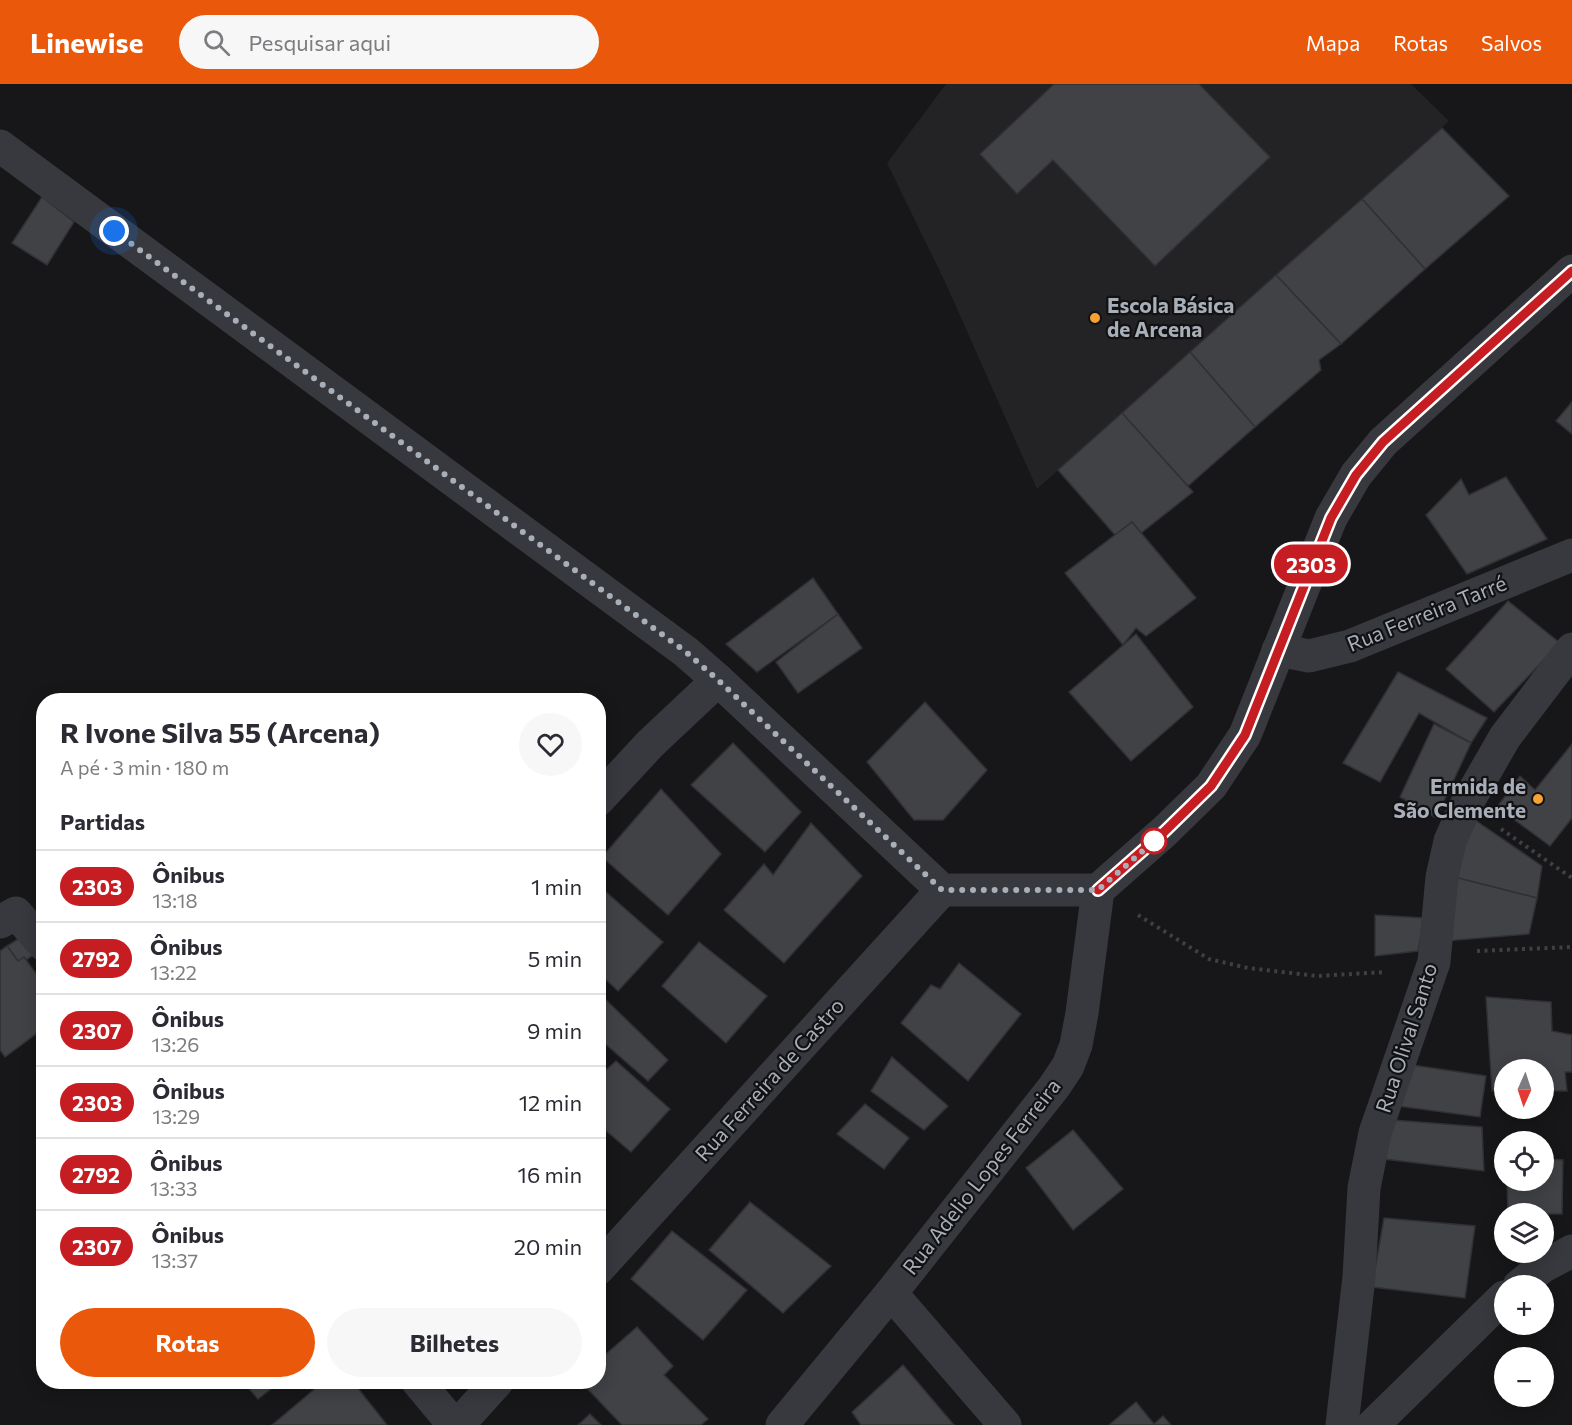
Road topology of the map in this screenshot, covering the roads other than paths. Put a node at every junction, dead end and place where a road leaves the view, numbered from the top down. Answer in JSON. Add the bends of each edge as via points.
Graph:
{"nodes":[{"id":1,"x":0,"y":146,"type":"edge"},
{"id":2,"x":1572,"y":271,"type":"edge"},
{"id":3,"x":1572,"y":555,"type":"edge"},
{"id":4,"x":1572,"y":649,"type":"edge"},
{"id":5,"x":1278,"y":650,"type":"junction"},
{"id":6,"x":718,"y":680,"type":"junction"},
{"id":7,"x":606,"y":791,"type":"edge"},
{"id":8,"x":942,"y":890,"type":"junction"},
{"id":9,"x":1098,"y":890,"type":"junction"},
{"id":10,"x":0,"y":922,"type":"edge"},
{"id":11,"x":36,"y":936,"type":"edge"},
{"id":12,"x":1572,"y":1251,"type":"edge"},
{"id":13,"x":606,"y":1260,"type":"edge"},
{"id":14,"x":1532,"y":1275,"type":"edge"},
{"id":15,"x":891,"y":1293,"type":"junction"},
{"id":16,"x":1494,"y":1307,"type":"edge"},
{"id":17,"x":424,"y":1389,"type":"edge"},
{"id":18,"x":490,"y":1389,"type":"edge"},
{"id":19,"x":456,"y":1425,"type":"edge"},
{"id":20,"x":782,"y":1425,"type":"edge"},
{"id":21,"x":1005,"y":1425,"type":"edge"},
{"id":22,"x":1341,"y":1425,"type":"edge"},
{"id":23,"x":1373,"y":1425,"type":"edge"}],
"edges":[{"from":1,"to":6,"type":"street","via":[[676,645]]},
{"from":2,"to":5,"type":"street","via":[[1383,442],[1356,475],[1331,518]]},
{"from":3,"to":5,"type":"street","name":"Rua Ferreira Tarré","via":[[1350,646],[1309,656]]},
{"from":4,"to":22,"type":"street","name":"Rua Olival Santo","via":[[1505,737],[1450,841],[1442,877],[1434,962],[1375,1133],[1364,1188],[1359,1277]]},
{"from":5,"to":9,"type":"street","via":[[1245,735],[1211,786]]},
{"from":6,"to":7,"type":"street"},
{"from":6,"to":8,"type":"street"},
{"from":8,"to":9,"type":"street"},
{"from":8,"to":13,"type":"street","name":"Rua Ferreira de Castro"},
{"from":9,"to":15,"type":"street","name":"Rua Adelio Lopes Ferreira","via":[[1082,1013],[1068,1066]]},
{"from":10,"to":11,"type":"street","via":[[16,913]]},
{"from":12,"to":14,"type":"street"},
{"from":15,"to":20,"type":"street","name":"Rua Adelio Lopes Ferreira"},
{"from":15,"to":21,"type":"street"},
{"from":16,"to":23,"type":"street"},
{"from":17,"to":19,"type":"street"},
{"from":18,"to":19,"type":"street"}]}
